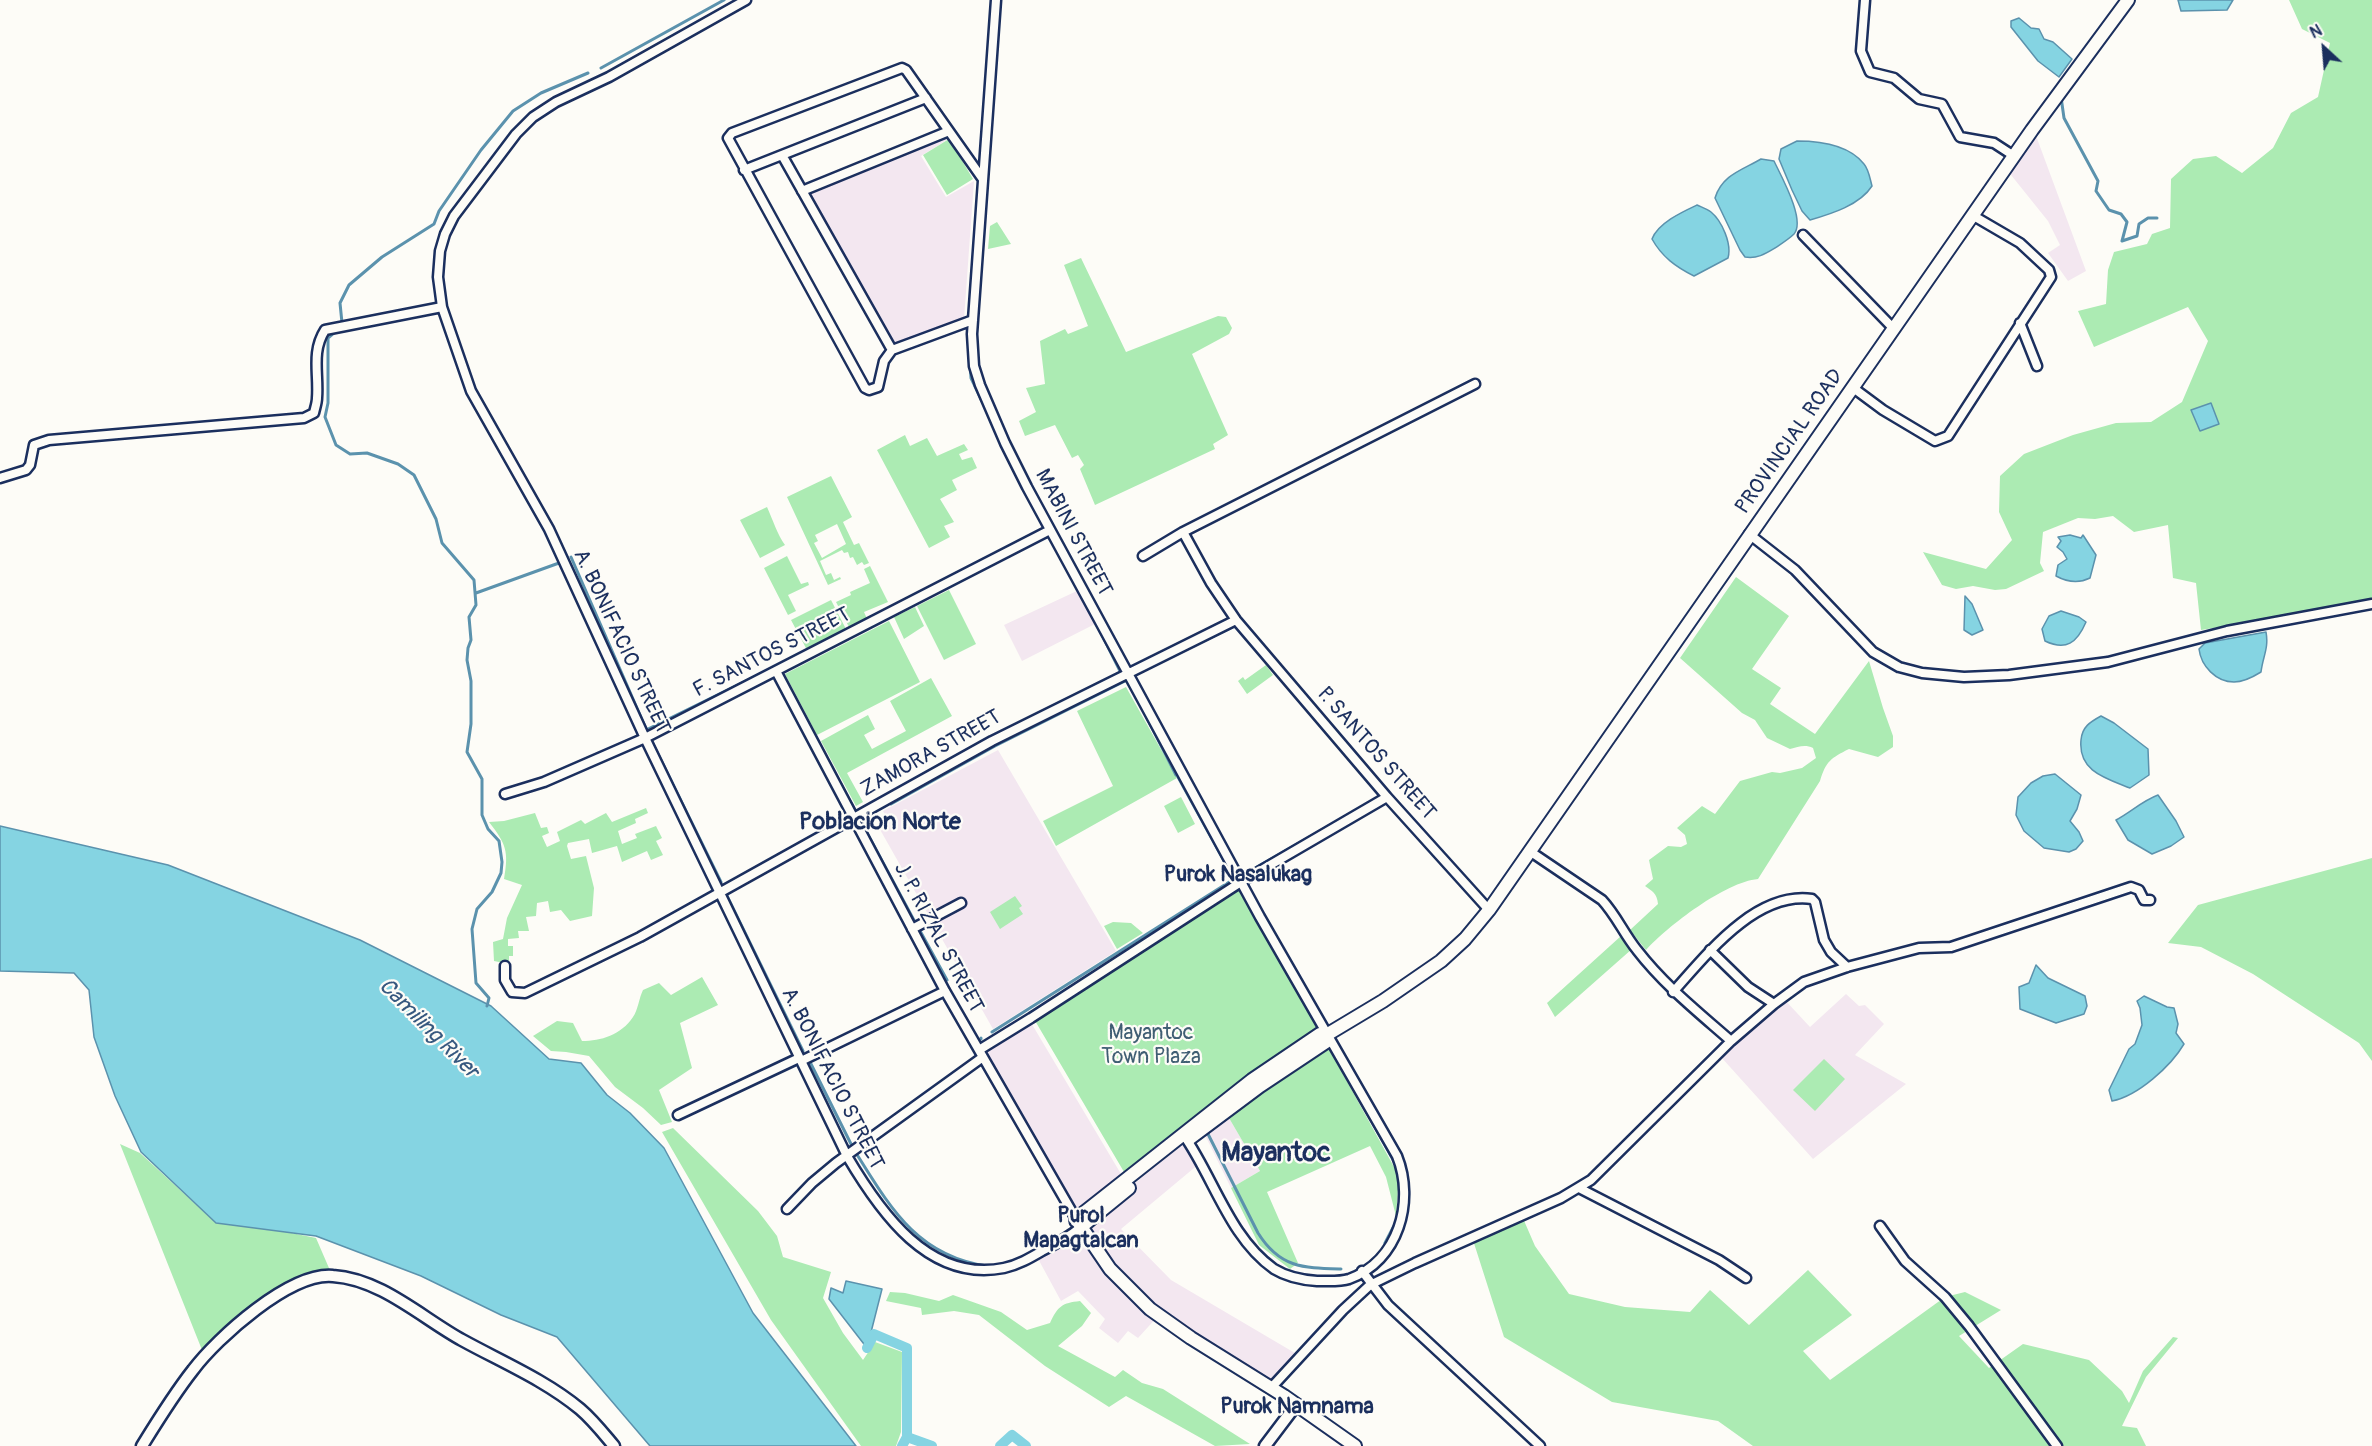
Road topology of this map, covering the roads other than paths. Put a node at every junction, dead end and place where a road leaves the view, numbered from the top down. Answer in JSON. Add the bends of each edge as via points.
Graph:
{"nodes":[{"id":1,"x":746,"y":0,"type":"edge"},
{"id":2,"x":996,"y":0,"type":"edge"},
{"id":3,"x":1865,"y":0,"type":"edge"},
{"id":4,"x":2128,"y":0,"type":"edge"},
{"id":5,"x":926,"y":98,"type":"junction"},
{"id":6,"x":949,"y":131,"type":"junction"},
{"id":7,"x":782,"y":155,"type":"junction"},
{"id":8,"x":2014,"y":156,"type":"junction"},
{"id":9,"x":744,"y":170,"type":"junction"},
{"id":10,"x":982,"y":178,"type":"junction"},
{"id":11,"x":802,"y":190,"type":"junction"},
{"id":12,"x":1972,"y":215,"type":"junction"},
{"id":13,"x":1803,"y":235,"type":"dead end"},
{"id":14,"x":442,"y":307,"type":"junction"},
{"id":15,"x":973,"y":320,"type":"junction"},
{"id":16,"x":2020,"y":323,"type":"junction"},
{"id":17,"x":1893,"y":328,"type":"junction"},
{"id":18,"x":892,"y":350,"type":"junction"},
{"id":19,"x":2037,"y":366,"type":"dead end"},
{"id":20,"x":1475,"y":384,"type":"dead end"},
{"id":21,"x":1852,"y":387,"type":"junction"},
{"id":22,"x":0,"y":478,"type":"edge"},
{"id":23,"x":1050,"y":530,"type":"junction"},
{"id":24,"x":1183,"y":532,"type":"junction"},
{"id":25,"x":1749,"y":534,"type":"junction"},
{"id":26,"x":1143,"y":556,"type":"dead end"},
{"id":27,"x":2372,"y":604,"type":"edge"},
{"id":28,"x":1236,"y":620,"type":"junction"},
{"id":29,"x":776,"y":671,"type":"junction"},
{"id":30,"x":1128,"y":675,"type":"junction"},
{"id":31,"x":645,"y":738,"type":"junction"},
{"id":32,"x":505,"y":794,"type":"dead end"},
{"id":33,"x":1387,"y":797,"type":"junction"},
{"id":34,"x":853,"y":818,"type":"junction"},
{"id":35,"x":1531,"y":852,"type":"junction"},
{"id":36,"x":1241,"y":882,"type":"junction"},
{"id":37,"x":721,"y":894,"type":"junction"},
{"id":38,"x":2150,"y":900,"type":"dead end"},
{"id":39,"x":961,"y":903,"type":"dead end"},
{"id":40,"x":1490,"y":910,"type":"junction"},
{"id":41,"x":912,"y":929,"type":"junction"},
{"id":42,"x":1710,"y":950,"type":"junction"},
{"id":43,"x":505,"y":966,"type":"dead end"},
{"id":44,"x":1847,"y":967,"type":"junction"},
{"id":45,"x":945,"y":991,"type":"junction"},
{"id":46,"x":1673,"y":992,"type":"junction"},
{"id":47,"x":1774,"y":1004,"type":"junction"},
{"id":48,"x":1328,"y":1034,"type":"junction"},
{"id":49,"x":1731,"y":1041,"type":"junction"},
{"id":50,"x":981,"y":1053,"type":"junction"},
{"id":51,"x":800,"y":1059,"type":"junction"},
{"id":52,"x":678,"y":1115,"type":"dead end"},
{"id":53,"x":1185,"y":1137,"type":"junction"},
{"id":54,"x":847,"y":1156,"type":"junction"},
{"id":55,"x":1579,"y":1188,"type":"junction"},
{"id":56,"x":787,"y":1209,"type":"dead end"},
{"id":57,"x":1880,"y":1226,"type":"dead end"},
{"id":58,"x":1076,"y":1227,"type":"junction"},
{"id":59,"x":1362,"y":1272,"type":"junction"},
{"id":60,"x":1746,"y":1278,"type":"dead end"},
{"id":61,"x":1371,"y":1285,"type":"junction"},
{"id":62,"x":1271,"y":1388,"type":"junction"},
{"id":63,"x":1296,"y":1405,"type":"junction"},
{"id":64,"x":142,"y":1446,"type":"edge"},
{"id":65,"x":614,"y":1446,"type":"edge"},
{"id":66,"x":1265,"y":1446,"type":"edge"},
{"id":67,"x":1355,"y":1446,"type":"edge"},
{"id":68,"x":1540,"y":1446,"type":"edge"},
{"id":69,"x":2057,"y":1446,"type":"edge"}],
"edges":[{"from":1,"to":14,"type":"street","name":"A. BONIFACIO STREET","via":[[532,117],[472,190],[445,234],[438,277]]},
{"from":2,"to":10,"type":"street","name":"MABINI STREET"},
{"from":3,"to":8,"type":"street","via":[[1861,51],[1870,72],[1894,78],[1919,99],[1945,106],[1960,137],[1994,143]]},
{"from":4,"to":8,"type":"main road","name":"PROVINCIAL ROAD"},
{"from":5,"to":6,"type":"street"},
{"from":5,"to":7,"type":"street"},
{"from":5,"to":9,"type":"street","via":[[906,70],[898,68],[732,133],[728,138]]},
{"from":6,"to":10,"type":"street"},
{"from":6,"to":11,"type":"street"},
{"from":7,"to":9,"type":"street"},
{"from":7,"to":11,"type":"street"},
{"from":8,"to":12,"type":"main road","name":"PROVINCIAL ROAD"},
{"from":9,"to":18,"type":"street","via":[[865,388],[878,387],[884,361]]},
{"from":10,"to":15,"type":"street","name":"MABINI STREET"},
{"from":11,"to":18,"type":"street"},
{"from":12,"to":16,"type":"street","via":[[2020,243],[2049,270],[2051,277]]},
{"from":12,"to":17,"type":"main road","name":"PROVINCIAL ROAD"},
{"from":13,"to":17,"type":"street"},
{"from":14,"to":22,"type":"street","via":[[325,330],[317,351],[314,412],[304,418],[43,441],[34,445],[26,470]]},
{"from":14,"to":31,"type":"street","name":"A. BONIFACIO STREET","via":[[471,391],[549,529]]},
{"from":15,"to":18,"type":"street"},
{"from":15,"to":23,"type":"street","name":"MABINI STREET","via":[[971,347],[980,385]]},
{"from":16,"to":19,"type":"street"},
{"from":16,"to":21,"type":"street","via":[[1942,440],[1935,441],[1916,430]]},
{"from":17,"to":21,"type":"main road","name":"PROVINCIAL ROAD"},
{"from":20,"to":24,"type":"street"},
{"from":21,"to":25,"type":"main road","name":"PROVINCIAL ROAD"},
{"from":23,"to":29,"type":"street","name":"F. SANTOS STREET"},
{"from":23,"to":30,"type":"street","name":"MABINI STREET"},
{"from":24,"to":26,"type":"street"},
{"from":24,"to":28,"type":"street","name":"P. SANTOS STREET"},
{"from":25,"to":27,"type":"street","via":[[1795,570],[1873,652],[1899,667],[1922,673],[1964,677],[2009,675],[2108,662],[2227,631]]},
{"from":25,"to":35,"type":"main road","name":"PROVINCIAL ROAD"},
{"from":28,"to":30,"type":"street","name":"ZAMORA STREET"},
{"from":28,"to":33,"type":"street","name":"P. SANTOS STREET"},
{"from":29,"to":31,"type":"street","name":"F. SANTOS STREET"},
{"from":29,"to":34,"type":"street","name":"J. P. RIZAL STREET"},
{"from":30,"to":34,"type":"street","name":"ZAMORA STREET","via":[[1041,715]]},
{"from":30,"to":36,"type":"street","name":"MABINI STREET"},
{"from":31,"to":32,"type":"street","name":"F. SANTOS STREET","via":[[544,782]]},
{"from":31,"to":37,"type":"street","name":"A. BONIFACIO STREET"},
{"from":33,"to":36,"type":"street"},
{"from":33,"to":40,"type":"street","name":"P. SANTOS STREET"},
{"from":34,"to":37,"type":"street","name":"ZAMORA STREET"},
{"from":34,"to":41,"type":"street","name":"J. P. RIZAL STREET"},
{"from":35,"to":40,"type":"main road","name":"PROVINCIAL ROAD"},
{"from":35,"to":46,"type":"street","via":[[1602,900]]},
{"from":36,"to":48,"type":"street","name":"MABINI STREET"},
{"from":36,"to":50,"type":"street"},
{"from":37,"to":43,"type":"street","name":"ZAMORA STREET","via":[[525,993],[512,992],[508,987]]},
{"from":37,"to":51,"type":"street","name":"A. BONIFACIO STREET"},
{"from":38,"to":44,"type":"street","via":[[2144,900],[2139,890],[2131,887],[1951,947],[1919,948]]},
{"from":39,"to":41,"type":"street"},
{"from":40,"to":48,"type":"main road","name":"PROVINCIAL ROAD","via":[[1441,961]]},
{"from":41,"to":45,"type":"street","name":"J. P. RIZAL STREET"},
{"from":42,"to":44,"type":"street","via":[[1753,914],[1775,903],[1812,898],[1824,940]]},
{"from":42,"to":46,"type":"street"},
{"from":42,"to":47,"type":"street","via":[[1748,987]]},
{"from":44,"to":47,"type":"street","via":[[1804,982]]},
{"from":45,"to":50,"type":"street","name":"J. P. RIZAL STREET"},
{"from":45,"to":51,"type":"street"},
{"from":46,"to":49,"type":"street"},
{"from":47,"to":49,"type":"street"},
{"from":48,"to":53,"type":"main road","name":"PROVINCIAL ROAD","via":[[1326,1042],[1259,1081]]},
{"from":48,"to":59,"type":"street","name":"MABINI STREET","via":[[1397,1156],[1405,1184],[1397,1233],[1379,1259]]},
{"from":49,"to":55,"type":"street","via":[[1603,1169]]},
{"from":50,"to":54,"type":"street"},
{"from":50,"to":58,"type":"street","name":"J. P. RIZAL STREET"},
{"from":51,"to":52,"type":"street"},
{"from":51,"to":54,"type":"street","name":"A. BONIFACIO STREET"},
{"from":53,"to":58,"type":"main road","name":"PROVINCIAL ROAD"},
{"from":53,"to":59,"type":"street","via":[[1238,1228],[1272,1267],[1317,1281],[1344,1280]]},
{"from":54,"to":56,"type":"street"},
{"from":54,"to":58,"type":"street","name":"A. BONIFACIO STREET","via":[[889,1218],[916,1244],[951,1264],[974,1270],[1005,1268]]},
{"from":55,"to":60,"type":"street","via":[[1719,1260]]},
{"from":55,"to":61,"type":"street"},
{"from":57,"to":69,"type":"street","via":[[1905,1261],[1963,1319]]},
{"from":58,"to":62,"type":"main road","via":[[1150,1309]]},
{"from":59,"to":61,"type":"street"},
{"from":61,"to":62,"type":"street"},
{"from":61,"to":68,"type":"street"},
{"from":62,"to":63,"type":"main road"},
{"from":63,"to":66,"type":"street"},
{"from":63,"to":67,"type":"main road"},
{"from":64,"to":65,"type":"street","via":[[194,1369],[227,1335],[265,1302],[293,1285],[332,1275],[382,1291],[449,1333],[547,1385],[581,1410]]}]}
